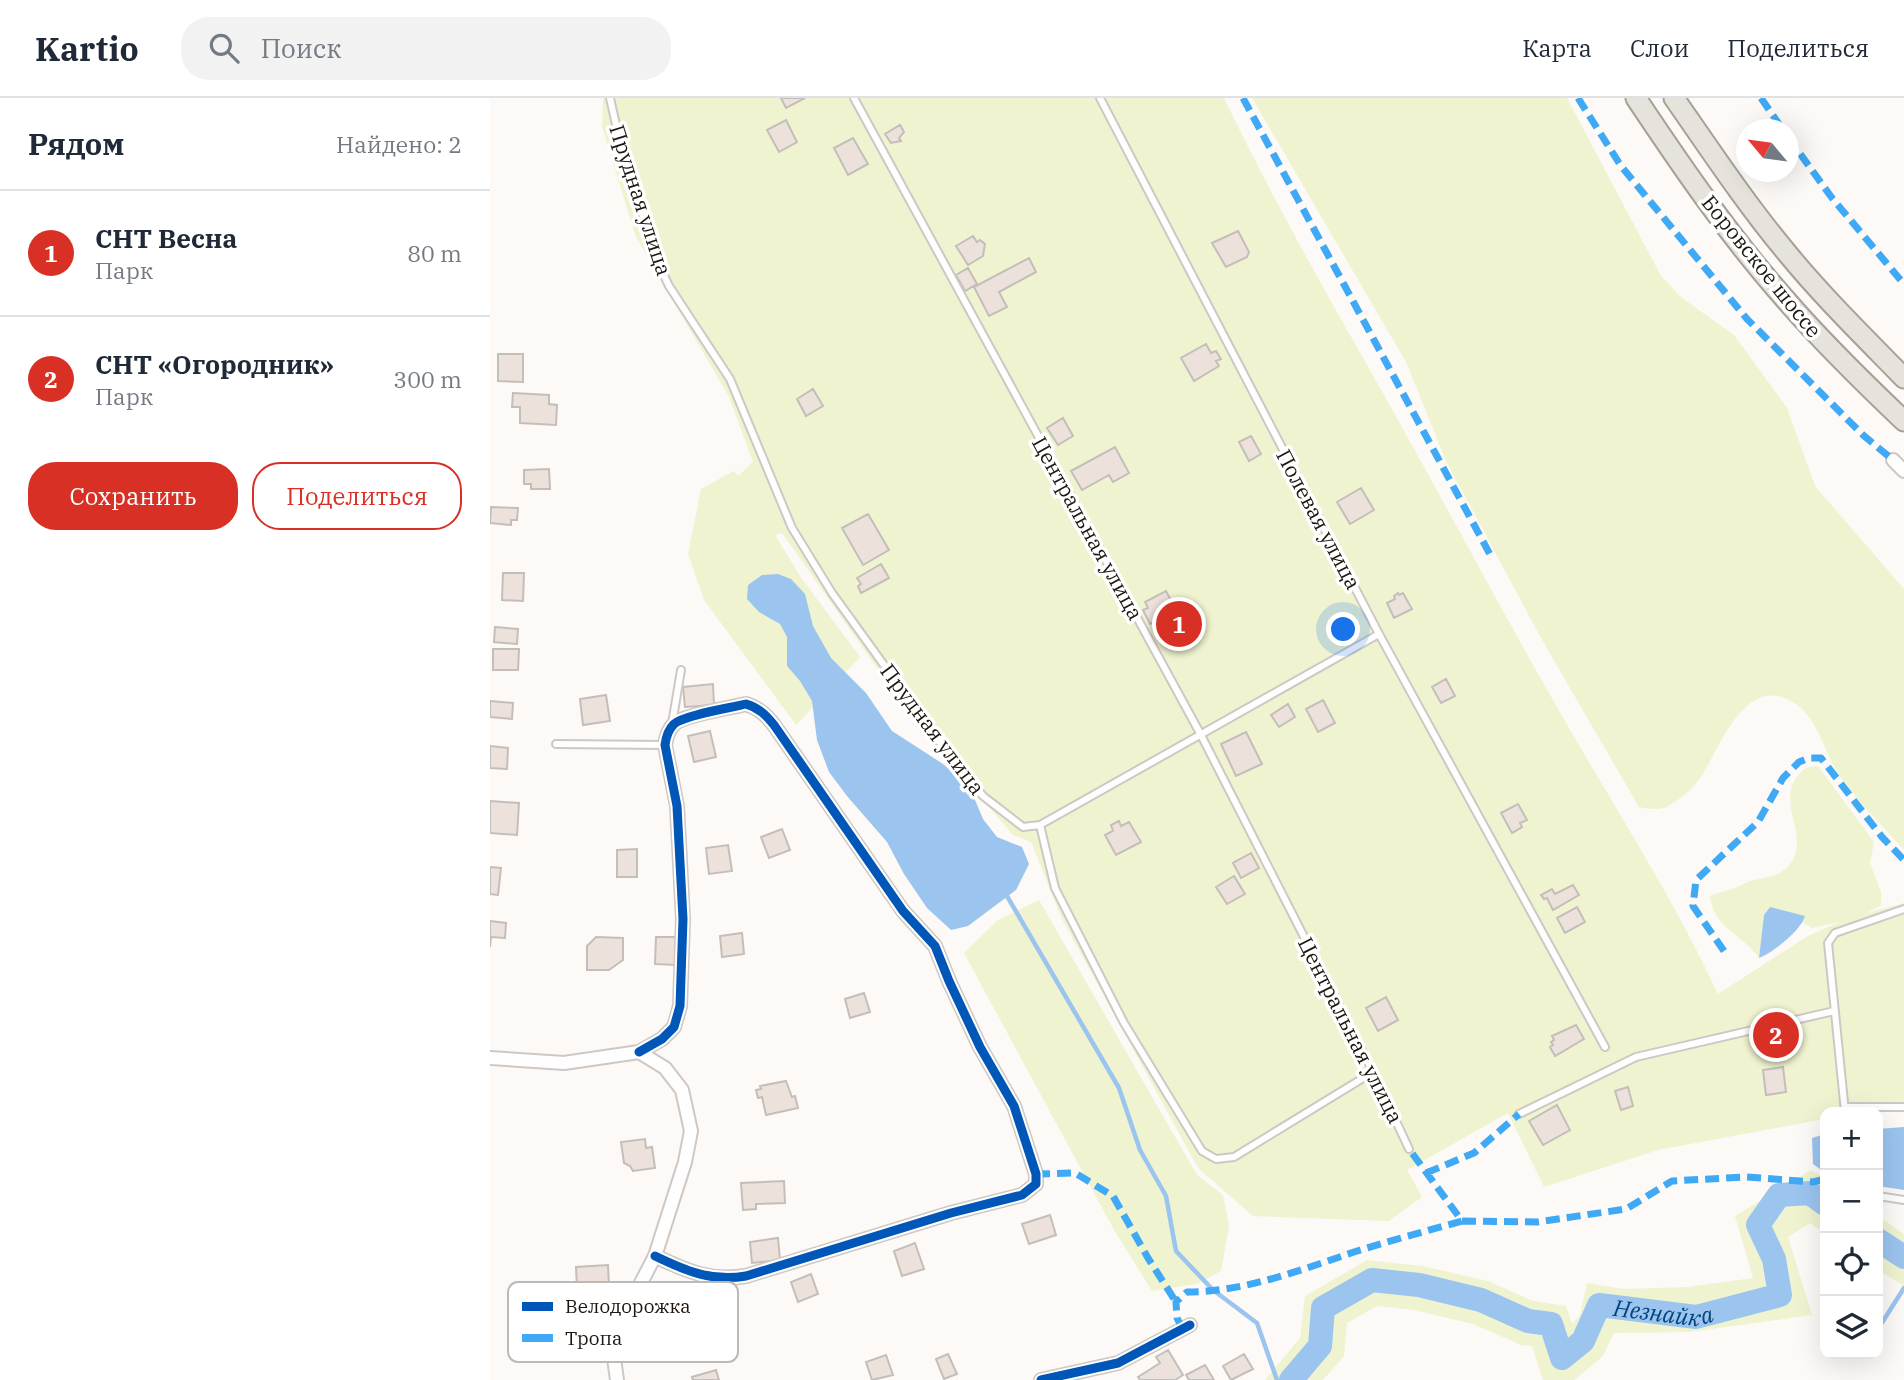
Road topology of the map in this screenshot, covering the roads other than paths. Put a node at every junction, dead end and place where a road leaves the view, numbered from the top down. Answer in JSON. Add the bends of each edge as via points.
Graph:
{"nodes":[{"id":1,"x":610,"y":98,"type":"edge"},
{"id":2,"x":853,"y":98,"type":"edge"},
{"id":3,"x":1100,"y":98,"type":"edge"},
{"id":4,"x":1636,"y":98,"type":"edge"},
{"id":5,"x":1674,"y":98,"type":"edge"},
{"id":6,"x":1904,"y":378,"type":"edge"},
{"id":7,"x":1904,"y":421,"type":"edge"},
{"id":8,"x":1893,"y":460,"type":"dead end"},
{"id":9,"x":1904,"y":471,"type":"edge"},
{"id":10,"x":1379,"y":634,"type":"junction"},
{"id":11,"x":681,"y":670,"type":"dead end"},
{"id":12,"x":672,"y":726,"type":"junction"},
{"id":13,"x":1200,"y":735,"type":"junction"},
{"id":14,"x":556,"y":744,"type":"dead end"},
{"id":15,"x":665,"y":745,"type":"junction"},
{"id":16,"x":1040,"y":825,"type":"junction"},
{"id":17,"x":1904,"y":909,"type":"edge"},
{"id":18,"x":1834,"y":1011,"type":"junction"},
{"id":19,"x":1605,"y":1047,"type":"dead end"},
{"id":20,"x":639,"y":1052,"type":"junction"},
{"id":21,"x":490,"y":1058,"type":"edge"},
{"id":22,"x":1373,"y":1072,"type":"junction"},
{"id":23,"x":1845,"y":1107,"type":"edge"},
{"id":24,"x":1904,"y":1107,"type":"edge"},
{"id":25,"x":1883,"y":1108,"type":"edge"},
{"id":26,"x":1519,"y":1114,"type":"dead end"},
{"id":27,"x":1409,"y":1149,"type":"dead end"},
{"id":28,"x":1883,"y":1196,"type":"edge"},
{"id":29,"x":1904,"y":1200,"type":"edge"},
{"id":30,"x":655,"y":1256,"type":"junction"},
{"id":31,"x":641,"y":1282,"type":"edge"},
{"id":32,"x":1190,"y":1325,"type":"dead end"},
{"id":33,"x":615,"y":1362,"type":"edge"},
{"id":34,"x":617,"y":1380,"type":"edge"},
{"id":35,"x":1041,"y":1380,"type":"edge"}],
"edges":[{"from":1,"to":16,"type":"lane","name":"Прудная улица","via":[[658,263],[730,379],[792,528],[816,569],[982,796],[1023,827]]},
{"from":2,"to":13,"type":"lane","name":"Центральная улица"},
{"from":3,"to":10,"type":"lane","name":"Полевая улица"},
{"from":4,"to":7,"type":"main road","name":"Боровское шоссе","via":[[1772,284]]},
{"from":5,"to":6,"type":"main road","name":"Боровское шоссе","via":[[1788,254]]},
{"from":8,"to":9,"type":"street"},
{"from":10,"to":13,"type":"lane"},
{"from":10,"to":19,"type":"lane","name":"Полевая улица"},
{"from":11,"to":12,"type":"lane"},
{"from":12,"to":15,"type":"street"},
{"from":12,"to":30,"type":"street","via":[[683,719],[746,704],[764,713],[774,725],[903,911],[935,946],[980,1047],[1014,1106],[1036,1184],[1022,1195],[731,1279],[699,1275]]},
{"from":13,"to":16,"type":"lane"},
{"from":13,"to":22,"type":"lane","name":"Центральная улица"},
{"from":14,"to":15,"type":"lane"},
{"from":15,"to":20,"type":"street","via":[[677,806],[683,919],[680,1006],[674,1027]]},
{"from":16,"to":22,"type":"lane","via":[[1055,888],[1124,1023],[1202,1151],[1216,1159],[1234,1157]]},
{"from":17,"to":18,"type":"lane","via":[[1830,937],[1827,947]]},
{"from":18,"to":23,"type":"lane"},
{"from":18,"to":26,"type":"lane","via":[[1636,1057]]},
{"from":20,"to":21,"type":"street","via":[[564,1063]]},
{"from":20,"to":30,"type":"street","via":[[665,1068],[677,1082],[686,1100],[691,1131]]},
{"from":22,"to":27,"type":"lane","name":"Центральная улица"},
{"from":24,"to":25,"type":"lane"},
{"from":28,"to":29,"type":"lane"},
{"from":30,"to":31,"type":"street"},
{"from":32,"to":35,"type":"street","via":[[1118,1363]]},
{"from":33,"to":34,"type":"street"}]}
